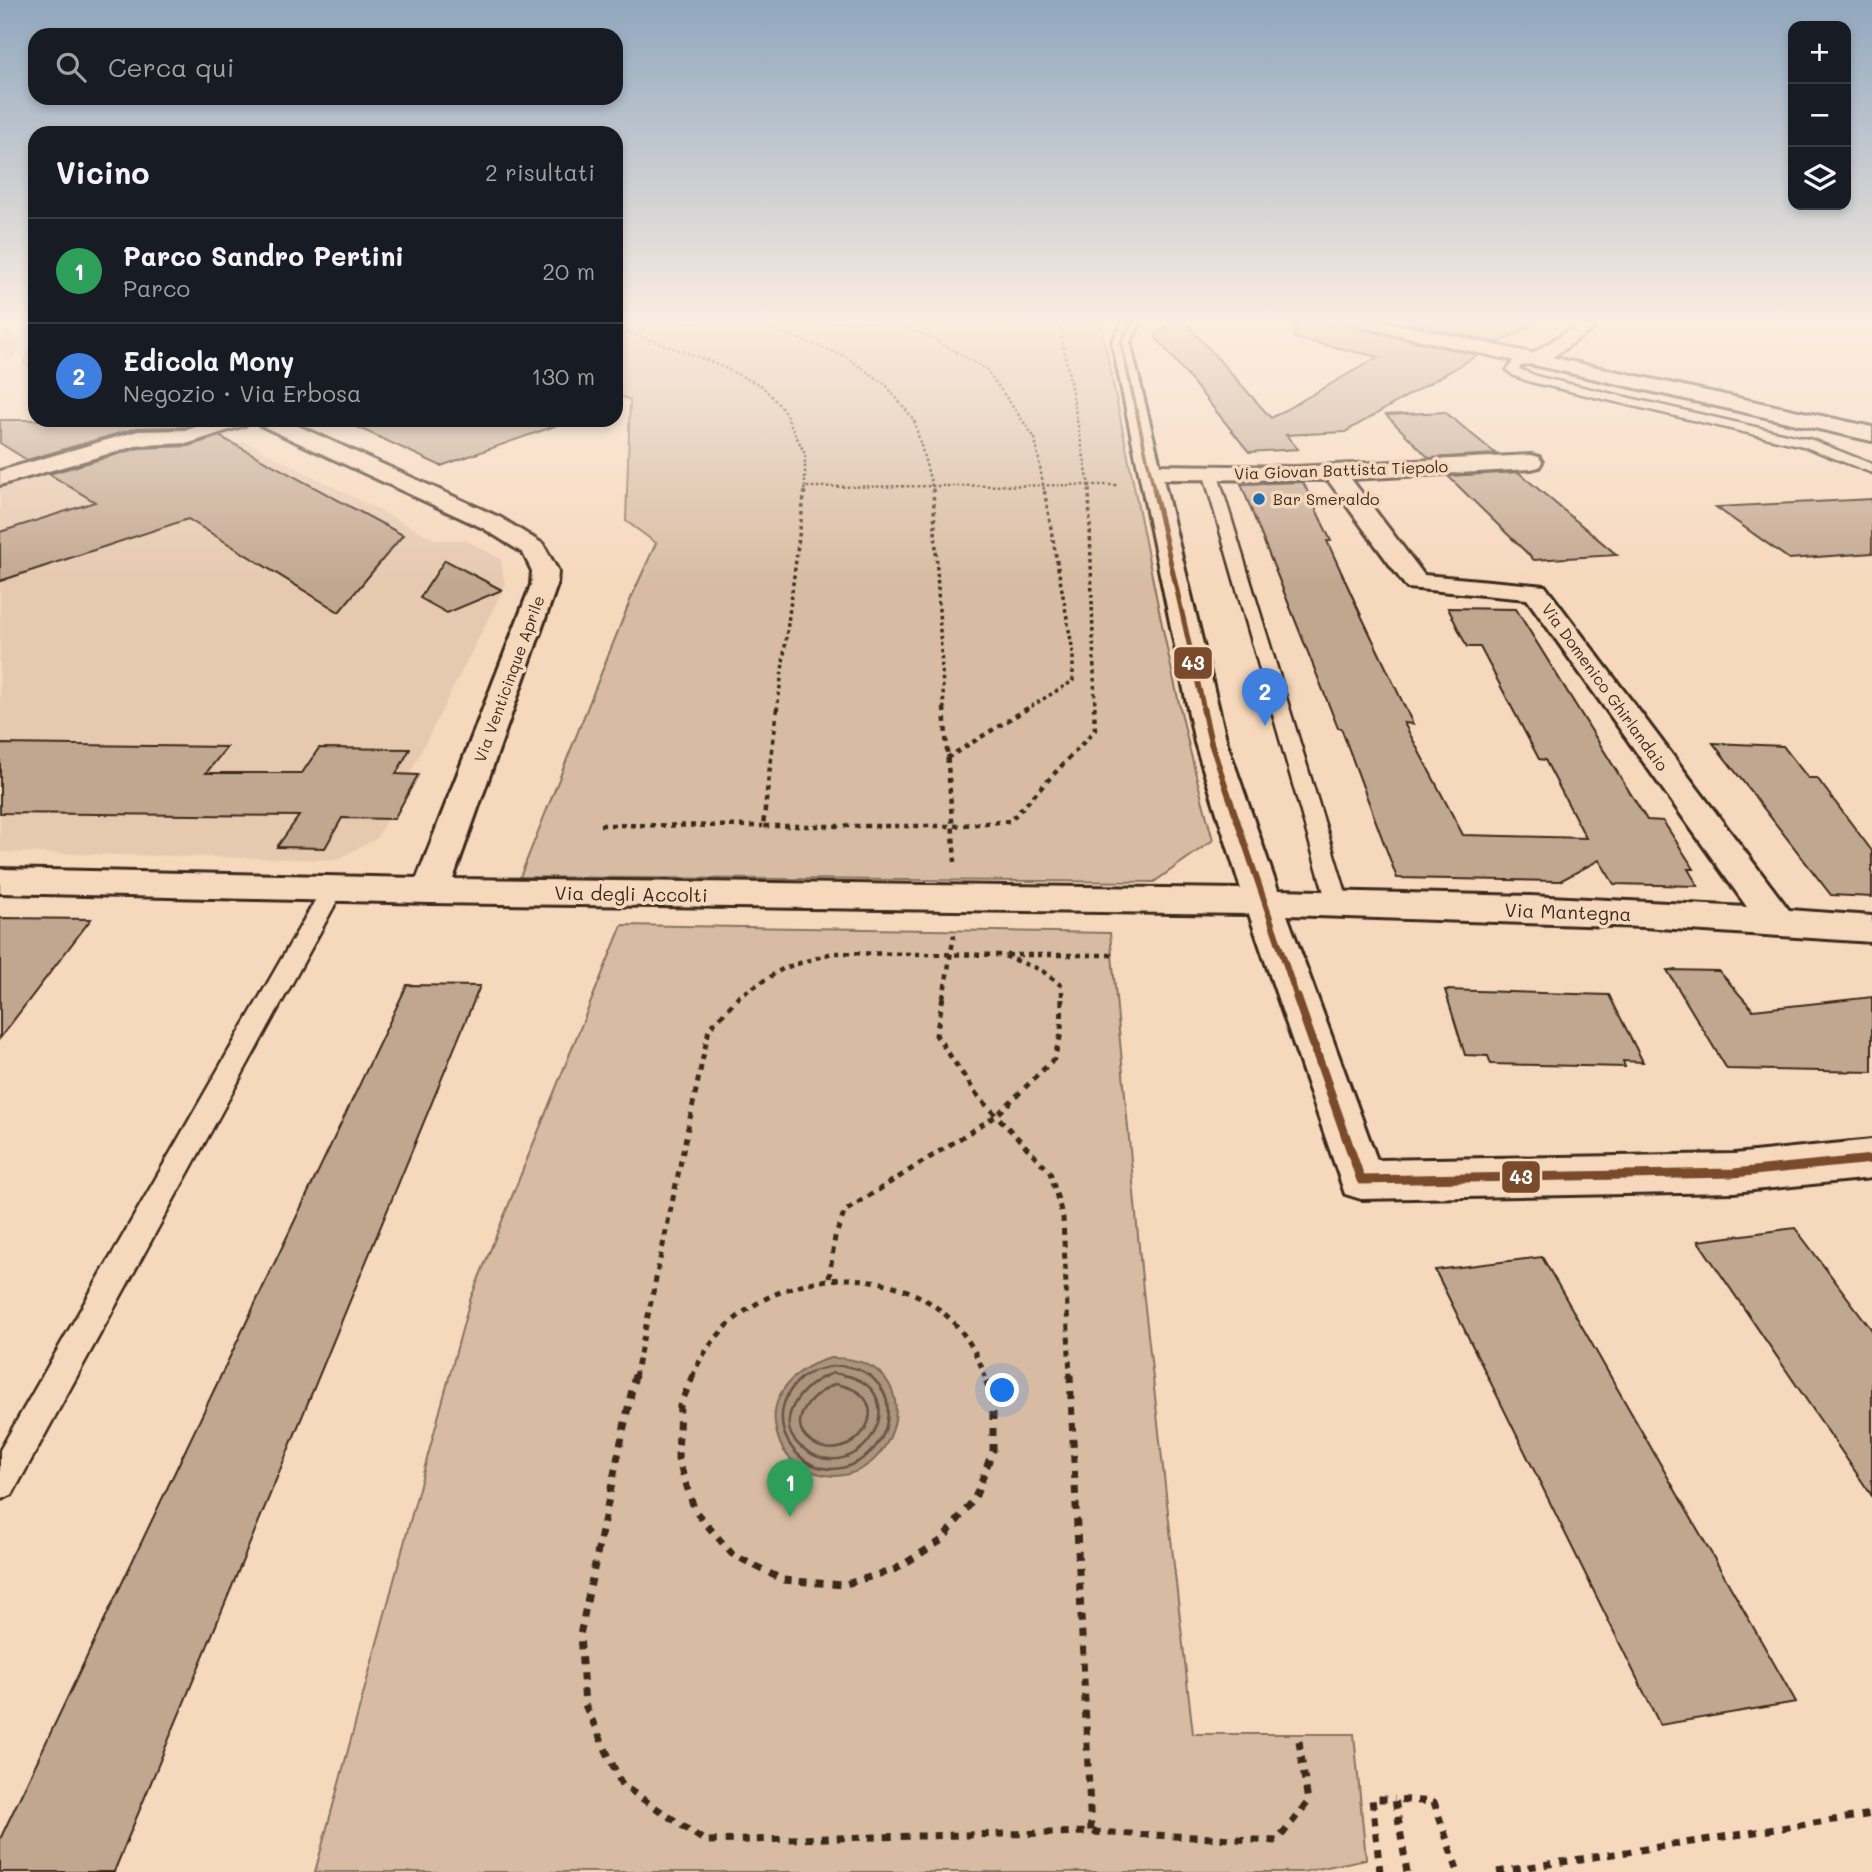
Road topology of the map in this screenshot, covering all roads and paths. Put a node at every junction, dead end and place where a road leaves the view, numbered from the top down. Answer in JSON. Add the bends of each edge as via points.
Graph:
{"nodes":[{"id":1,"x":783,"y":409,"type":"edge"},
{"id":2,"x":906,"y":409,"type":"edge"},
{"id":3,"x":1015,"y":409,"type":"edge"},
{"id":4,"x":1075,"y":409,"type":"edge"},
{"id":5,"x":1138,"y":409,"type":"edge"},
{"id":6,"x":1662,"y":409,"type":"edge"},
{"id":7,"x":1760,"y":409,"type":"edge"},
{"id":8,"x":216,"y":427,"type":"edge"},
{"id":9,"x":283,"y":427,"type":"edge"},
{"id":10,"x":1872,"y":434,"type":"edge"},
{"id":11,"x":189,"y":436,"type":"junction"},
{"id":12,"x":136,"y":462,"type":"dead end"},
{"id":13,"x":1531,"y":462,"type":"dead end"},
{"id":14,"x":1872,"y":469,"type":"edge"},
{"id":15,"x":1335,"y":473,"type":"junction"},
{"id":16,"x":1211,"y":475,"type":"junction"},
{"id":17,"x":1153,"y":478,"type":"junction"},
{"id":18,"x":933,"y":485,"type":"junction"},
{"id":19,"x":1089,"y":485,"type":"junction"},
{"id":20,"x":1044,"y":486,"type":"junction"},
{"id":21,"x":805,"y":487,"type":"junction"},
{"id":22,"x":4,"y":492,"type":"edge"},
{"id":23,"x":946,"y":758,"type":"junction"},
{"id":24,"x":600,"y":825,"type":"dead end"},
{"id":25,"x":763,"y":826,"type":"junction"},
{"id":26,"x":953,"y":826,"type":"junction"},
{"id":27,"x":955,"y":867,"type":"dead end"},
{"id":28,"x":0,"y":881,"type":"edge"},
{"id":29,"x":332,"y":890,"type":"junction"},
{"id":30,"x":430,"y":891,"type":"junction"},
{"id":31,"x":1263,"y":900,"type":"junction"},
{"id":32,"x":1338,"y":903,"type":"junction"},
{"id":33,"x":1777,"y":921,"type":"junction"},
{"id":34,"x":1872,"y":929,"type":"edge"},
{"id":35,"x":955,"y":931,"type":"dead end"},
{"id":36,"x":950,"y":953,"type":"junction"},
{"id":37,"x":1002,"y":955,"type":"junction"},
{"id":38,"x":1112,"y":955,"type":"dead end"},
{"id":39,"x":997,"y":1115,"type":"junction"},
{"id":40,"x":1872,"y":1159,"type":"edge"},
{"id":41,"x":829,"y":1278,"type":"junction"},
{"id":42,"x":0,"y":1483,"type":"edge"},
{"id":43,"x":1298,"y":1734,"type":"dead end"},
{"id":44,"x":1395,"y":1799,"type":"junction"},
{"id":45,"x":1872,"y":1814,"type":"edge"},
{"id":46,"x":1091,"y":1832,"type":"junction"},
{"id":47,"x":1380,"y":1872,"type":"edge"},
{"id":48,"x":1407,"y":1872,"type":"edge"},
{"id":49,"x":1458,"y":1872,"type":"edge"},
{"id":50,"x":1497,"y":1872,"type":"edge"}],
"edges":[{"from":1,"to":21,"type":"path","via":[[805,454]]},
{"from":2,"to":18,"type":"path","via":[[914,420]]},
{"from":3,"to":20,"type":"path","via":[[1035,438]]},
{"from":4,"to":19,"type":"path"},
{"from":5,"to":17,"type":"street"},
{"from":6,"to":14,"type":"lane","via":[[1807,443]]},
{"from":7,"to":10,"type":"street"},
{"from":8,"to":11,"type":"street"},
{"from":9,"to":30,"type":"street","name":"Via Venticinque Aprile","via":[[492,523],[534,549],[545,571]]},
{"from":11,"to":12,"type":"street"},
{"from":11,"to":22,"type":"street","via":[[138,438]]},
{"from":13,"to":15,"type":"street","name":"Via Giovan Battista Tiepolo"},
{"from":15,"to":16,"type":"street","name":"Via Giovan Battista Tiepolo"},
{"from":15,"to":33,"type":"street","name":"Via Domenico Ghirlandaio","via":[[1416,583],[1535,592]]},
{"from":16,"to":17,"type":"street","name":"Via Giovan Battista Tiepolo"},
{"from":16,"to":32,"type":"lane"},
{"from":17,"to":19,"type":"path"},
{"from":17,"to":31,"type":"street","via":[[1211,743]]},
{"from":18,"to":20,"type":"path"},
{"from":18,"to":21,"type":"path"},
{"from":18,"to":23,"type":"path"},
{"from":19,"to":20,"type":"path"},
{"from":19,"to":26,"type":"path","via":[[1095,730],[1010,821]]},
{"from":20,"to":23,"type":"path","via":[[1073,652],[1073,681]]},
{"from":21,"to":25,"type":"path"},
{"from":23,"to":26,"type":"path"},
{"from":24,"to":25,"type":"path"},
{"from":25,"to":26,"type":"path"},
{"from":26,"to":27,"type":"path"},
{"from":28,"to":29,"type":"street","name":"Via degli Accolti"},
{"from":29,"to":30,"type":"street","name":"Via degli Accolti"},
{"from":29,"to":42,"type":"lane"},
{"from":30,"to":31,"type":"street","name":"Via degli Accolti"},
{"from":31,"to":32,"type":"street","name":"Via Mantegna"},
{"from":31,"to":40,"type":"street","via":[[1361,1180],[1734,1173]]},
{"from":32,"to":33,"type":"street","name":"Via Mantegna"},
{"from":33,"to":34,"type":"street","name":"Via Mantegna"},
{"from":35,"to":36,"type":"path"},
{"from":36,"to":37,"type":"path"},
{"from":36,"to":39,"type":"path","via":[[936,1035],[977,1095]]},
{"from":36,"to":46,"type":"path","via":[[832,953],[784,968],[734,1000],[709,1029],[580,1635],[585,1705],[622,1786],[705,1841]]},
{"from":37,"to":38,"type":"path"},
{"from":37,"to":39,"type":"path","via":[[1041,970],[1062,986],[1061,1034],[1055,1059]]},
{"from":39,"to":41,"type":"path","via":[[845,1211],[835,1237]]},
{"from":39,"to":46,"type":"path","via":[[1050,1172],[1063,1218]]},
{"from":41,"to":41,"type":"path","via":[[875,1280],[917,1294],[953,1321],[979,1357],[993,1401],[993,1450],[975,1498],[942,1539],[896,1569],[843,1585],[783,1580],[732,1553],[695,1511],[678,1459],[680,1406],[700,1357],[736,1317],[779,1291]]},
{"from":43,"to":46,"type":"path","via":[[1308,1802],[1277,1841]]},
{"from":44,"to":47,"type":"path","via":[[1372,1799]]},
{"from":44,"to":48,"type":"path"},
{"from":44,"to":49,"type":"path","via":[[1434,1802]]},
{"from":45,"to":50,"type":"path"}]}
